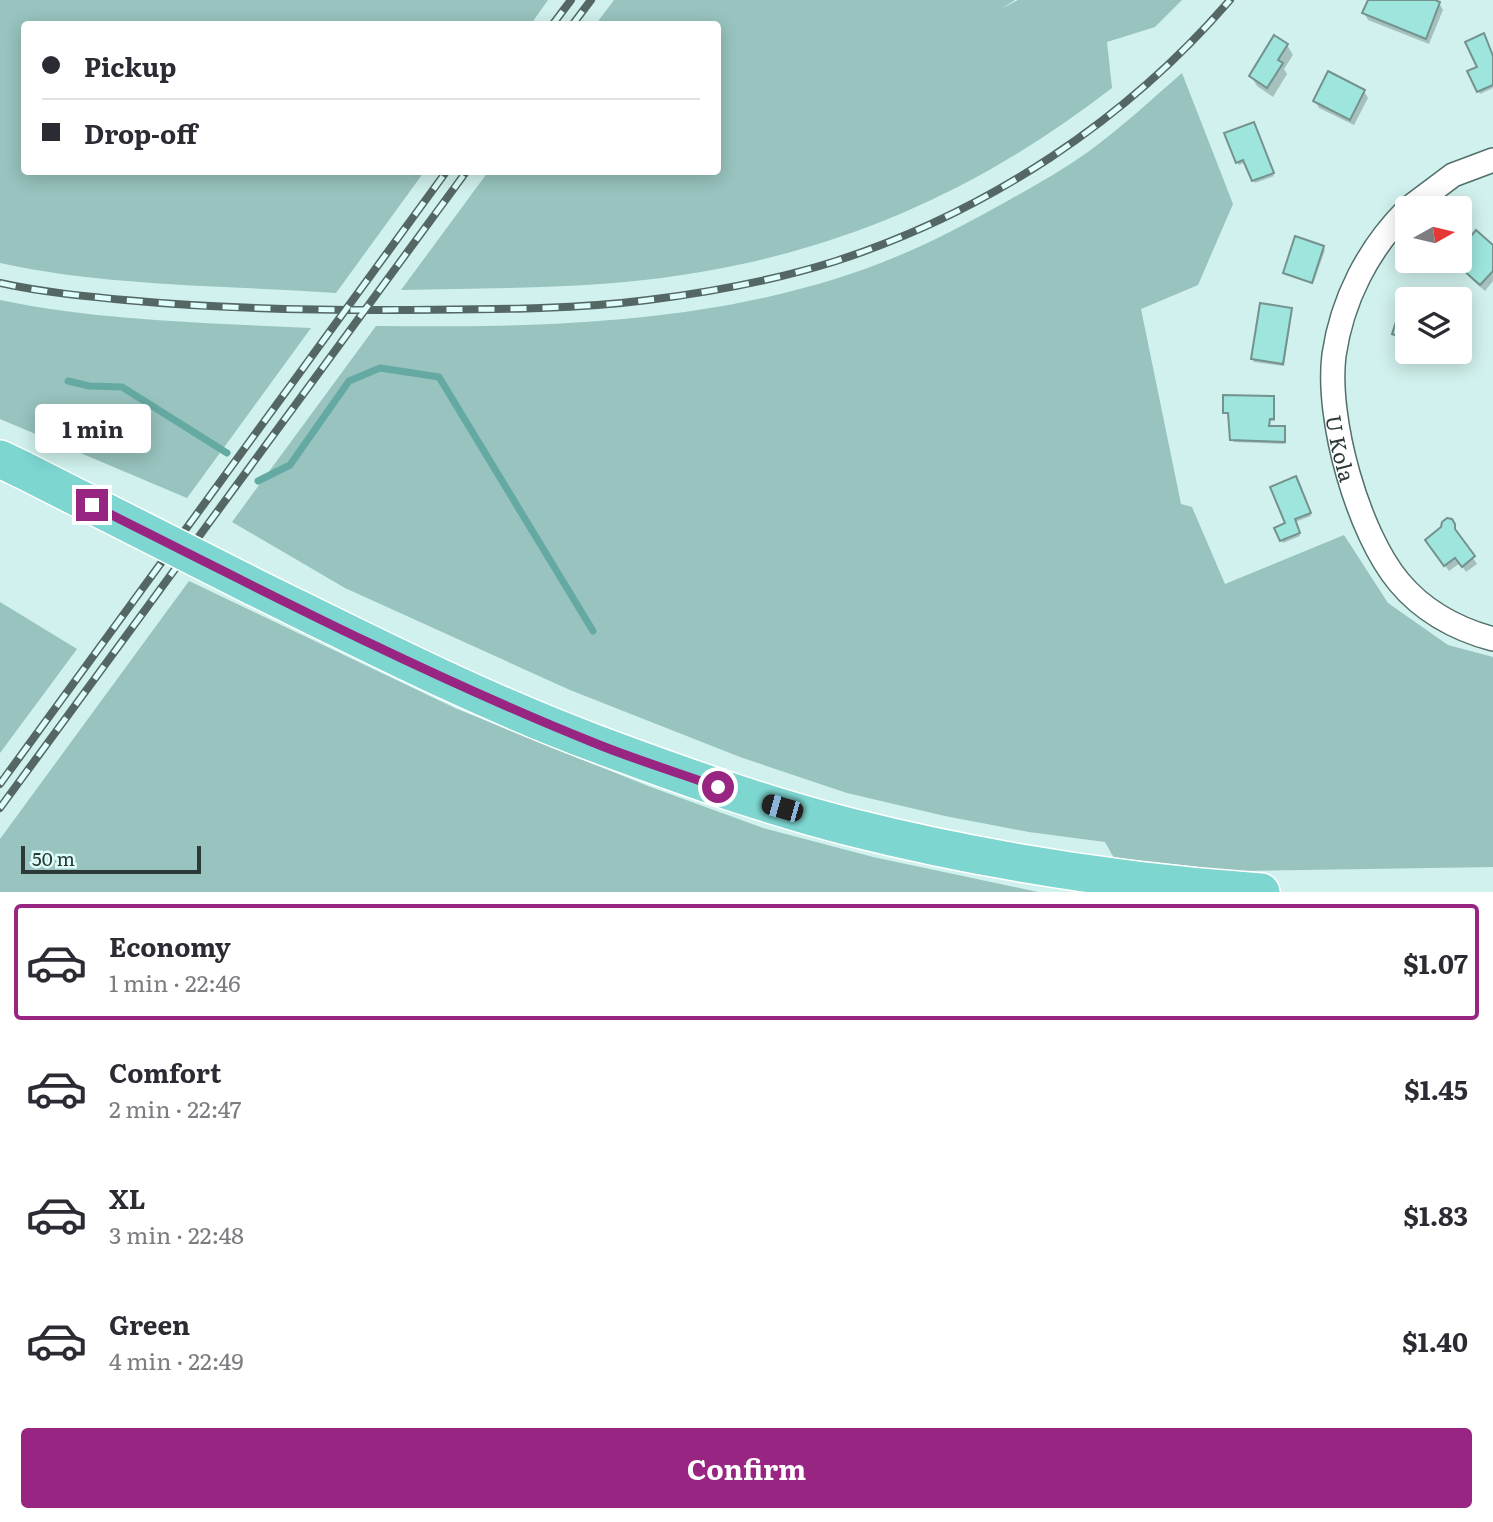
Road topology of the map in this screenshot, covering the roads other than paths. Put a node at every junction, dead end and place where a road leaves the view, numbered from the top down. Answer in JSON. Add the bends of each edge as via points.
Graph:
{"nodes":[{"id":1,"x":1493,"y":160,"type":"edge"},
{"id":2,"x":1425,"y":196,"type":"edge"},
{"id":3,"x":1395,"y":222,"type":"edge"},
{"id":4,"x":11,"y":465,"type":"edge"},
{"id":5,"x":1493,"y":639,"type":"edge"},
{"id":6,"x":1261,"y":892,"type":"edge"}],
"edges":[{"from":1,"to":2,"type":"street","name":"U Kola","via":[[1453,174]]},
{"from":3,"to":5,"type":"street","name":"U Kola","via":[[1370,255],[1348,299],[1334,355],[1337,429],[1370,532],[1399,582],[1425,607],[1463,631]]},
{"from":4,"to":6,"type":"main road","bridge":true,"via":[[496,702],[595,744],[760,802],[978,856],[1128,880]]}]}
